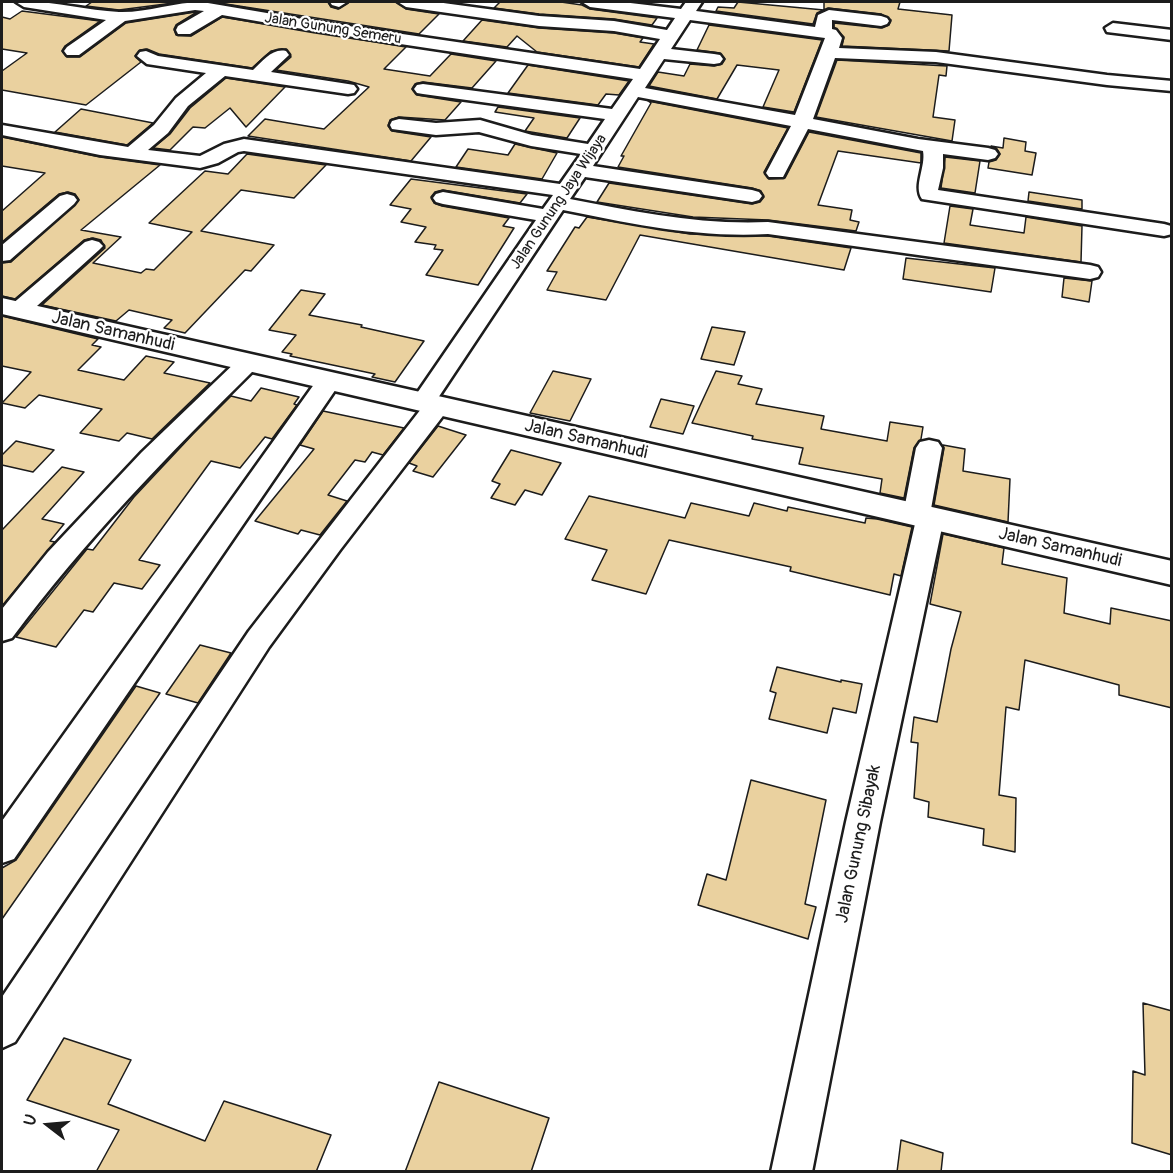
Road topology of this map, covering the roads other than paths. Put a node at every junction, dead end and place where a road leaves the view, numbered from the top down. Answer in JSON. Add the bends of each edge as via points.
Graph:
{"nodes":[{"id":1,"x":24,"y":2,"type":"edge"},
{"id":2,"x":406,"y":2,"type":"edge"},
{"id":3,"x":590,"y":2,"type":"edge"},
{"id":4,"x":98,"y":6,"type":"edge"},
{"id":5,"x":690,"y":8,"type":"edge"},
{"id":6,"x":216,"y":11,"type":"junction"},
{"id":7,"x":120,"y":17,"type":"junction"},
{"id":8,"x":881,"y":21,"type":"dead end"},
{"id":9,"x":1113,"y":28,"type":"dead end"},
{"id":10,"x":184,"y":30,"type":"dead end"},
{"id":11,"x":823,"y":33,"type":"junction"},
{"id":12,"x":1172,"y":35,"type":"edge"},
{"id":13,"x":671,"y":36,"type":"junction"},
{"id":14,"x":73,"y":51,"type":"dead end"},
{"id":15,"x":659,"y":53,"type":"junction"},
{"id":16,"x":829,"y":53,"type":"junction"},
{"id":17,"x":280,"y":55,"type":"dead end"},
{"id":18,"x":146,"y":56,"type":"dead end"},
{"id":19,"x":714,"y":59,"type":"dead end"},
{"id":20,"x":221,"y":70,"type":"junction"},
{"id":21,"x":257,"y":75,"type":"junction"},
{"id":22,"x":638,"y":83,"type":"junction"},
{"id":23,"x":1172,"y":86,"type":"edge"},
{"id":24,"x":348,"y":89,"type":"dead end"},
{"id":25,"x":423,"y":89,"type":"dead end"},
{"id":26,"x":616,"y":116,"type":"junction"},
{"id":27,"x":802,"y":122,"type":"junction"},
{"id":28,"x":399,"y":125,"type":"dead end"},
{"id":29,"x":161,"y":129,"type":"junction"},
{"id":30,"x":2,"y":130,"type":"edge"},
{"id":31,"x":181,"y":132,"type":"dead end"},
{"id":32,"x":932,"y":147,"type":"junction"},
{"id":33,"x":592,"y":150,"type":"junction"},
{"id":34,"x":132,"y":154,"type":"junction"},
{"id":35,"x":988,"y":154,"type":"dead end"},
{"id":36,"x":579,"y":170,"type":"junction"},
{"id":37,"x":776,"y":173,"type":"dead end"},
{"id":38,"x":752,"y":196,"type":"dead end"},
{"id":39,"x":443,"y":198,"type":"dead end"},
{"id":40,"x":67,"y":200,"type":"dead end"},
{"id":41,"x":556,"y":204,"type":"junction"},
{"id":42,"x":1164,"y":230,"type":"dead end"},
{"id":43,"x":92,"y":246,"type":"dead end"},
{"id":44,"x":2,"y":255,"type":"edge"},
{"id":45,"x":1090,"y":272,"type":"dead end"},
{"id":46,"x":10,"y":308,"type":"edge"},
{"id":47,"x":248,"y":363,"type":"junction"},
{"id":48,"x":329,"y":381,"type":"junction"},
{"id":49,"x":430,"y":404,"type":"junction"},
{"id":50,"x":929,"y":448,"type":"dead end"},
{"id":51,"x":923,"y":517,"type":"junction"},
{"id":52,"x":1172,"y":573,"type":"edge"},
{"id":53,"x":2,"y":630,"type":"edge"},
{"id":54,"x":2,"y":848,"type":"edge"},
{"id":55,"x":2,"y":1029,"type":"edge"},
{"id":56,"x":791,"y":1172,"type":"edge"}],
"edges":[{"from":1,"to":4,"type":"street","name":"Jalan Gunung Semeru"},
{"from":2,"to":13,"type":"street"},
{"from":3,"to":5,"type":"street"},
{"from":4,"to":7,"type":"street","name":"Jalan Gunung Semeru"},
{"from":5,"to":11,"type":"street"},
{"from":5,"to":13,"type":"street","name":"Jalan Gunung Jaya Wijaya"},
{"from":6,"to":7,"type":"street","name":"Jalan Gunung Semeru","via":[[186,6]]},
{"from":6,"to":10,"type":"street"},
{"from":6,"to":22,"type":"street","name":"Jalan Gunung Semeru"},
{"from":7,"to":14,"type":"street"},
{"from":8,"to":11,"type":"street","via":[[829,15],[824,18]]},
{"from":9,"to":12,"type":"street"},
{"from":11,"to":16,"type":"street","via":[[834,38]]},
{"from":13,"to":15,"type":"street","name":"Jalan Gunung Jaya Wijaya"},
{"from":15,"to":19,"type":"street"},
{"from":15,"to":22,"type":"street","name":"Jalan Gunung Jaya Wijaya"},
{"from":16,"to":23,"type":"street","via":[[936,57]]},
{"from":16,"to":27,"type":"street"},
{"from":17,"to":21,"type":"street"},
{"from":18,"to":20,"type":"street"},
{"from":20,"to":21,"type":"street"},
{"from":20,"to":29,"type":"street","via":[[182,102]]},
{"from":21,"to":24,"type":"street"},
{"from":22,"to":26,"type":"street","name":"Jalan Gunung Jaya Wijaya"},
{"from":22,"to":27,"type":"street","name":"Jalan Gunung Semeru"},
{"from":25,"to":26,"type":"street"},
{"from":26,"to":33,"type":"street","name":"Jalan Gunung Jaya Wijaya"},
{"from":27,"to":32,"type":"street","name":"Jalan Gunung Semeru"},
{"from":27,"to":37,"type":"street"},
{"from":28,"to":33,"type":"street","via":[[444,129],[480,126],[531,140]]},
{"from":29,"to":31,"type":"street"},
{"from":29,"to":34,"type":"street"},
{"from":30,"to":34,"type":"street"},
{"from":32,"to":35,"type":"street","name":"Jalan Gunung Semeru"},
{"from":32,"to":42,"type":"street","via":[[936,160],[928,188],[930,195]]},
{"from":33,"to":36,"type":"street","name":"Jalan Gunung Jaya Wijaya"},
{"from":34,"to":41,"type":"street","via":[[207,162],[226,148],[244,145]]},
{"from":36,"to":38,"type":"street"},
{"from":36,"to":41,"type":"street","name":"Jalan Gunung Jaya Wijaya"},
{"from":39,"to":41,"type":"street"},
{"from":40,"to":44,"type":"street"},
{"from":41,"to":45,"type":"street","via":[[692,227],[739,231],[768,228]]},
{"from":41,"to":49,"type":"street","name":"Jalan Gunung Jaya Wijaya"},
{"from":43,"to":46,"type":"street"},
{"from":46,"to":47,"type":"street","name":"Jalan Samanhudi"},
{"from":47,"to":48,"type":"street","name":"Jalan Samanhudi"},
{"from":47,"to":53,"type":"street","via":[[142,466],[38,579]]},
{"from":48,"to":49,"type":"street","name":"Jalan Samanhudi"},
{"from":48,"to":54,"type":"street"},
{"from":49,"to":51,"type":"street","name":"Jalan Samanhudi"},
{"from":49,"to":55,"type":"street","name":"Jalan Gunung Jaya Wijaya","via":[[259,639]]},
{"from":50,"to":51,"type":"street","name":"Jalan Gunung Sibayak"},
{"from":51,"to":52,"type":"street","name":"Jalan Samanhudi"},
{"from":51,"to":56,"type":"street","name":"Jalan Gunung Sibayak"}]}
